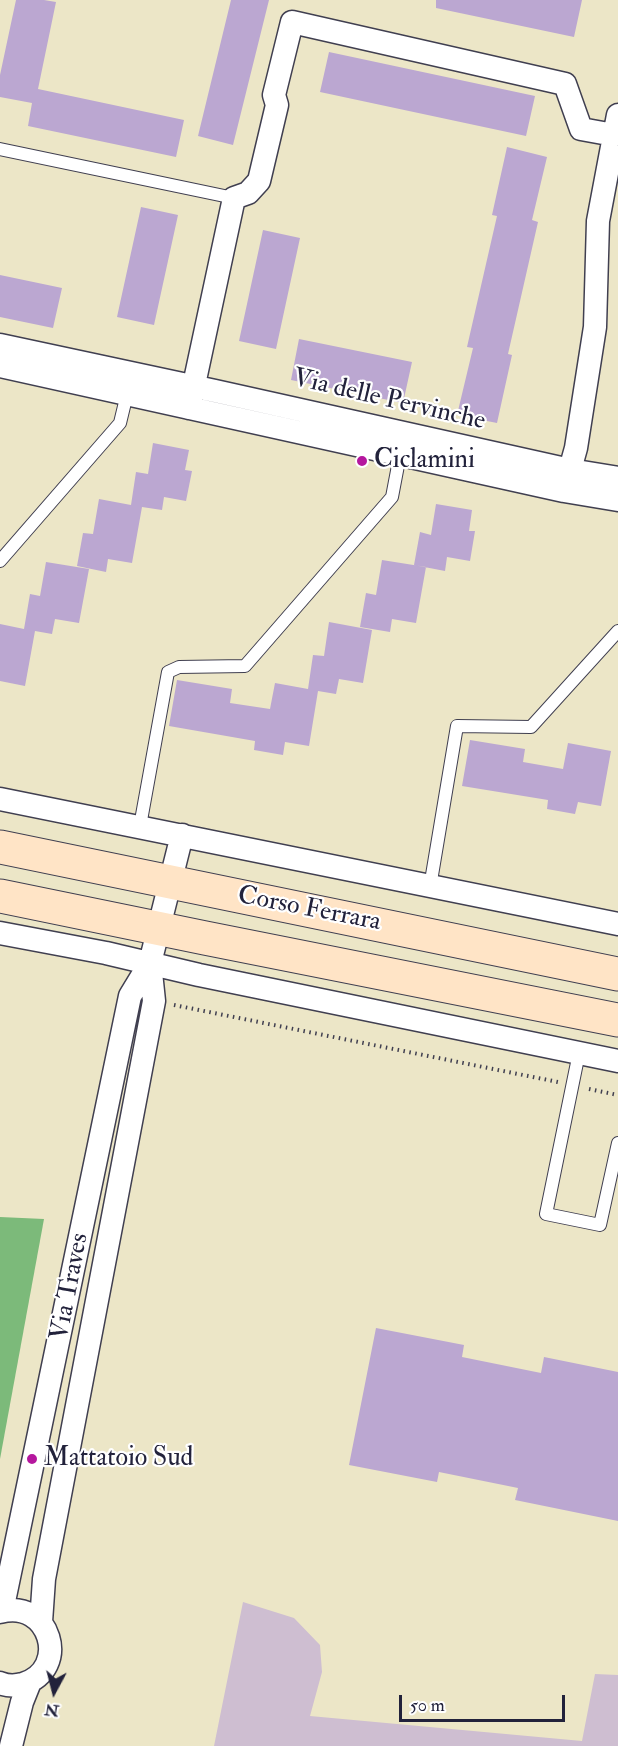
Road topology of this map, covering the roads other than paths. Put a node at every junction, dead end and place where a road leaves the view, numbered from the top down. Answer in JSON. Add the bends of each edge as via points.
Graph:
{"nodes":[{"id":1,"x":616,"y":125,"type":"edge"},
{"id":2,"x":0,"y":149,"type":"edge"},
{"id":3,"x":234,"y":198,"type":"junction"},
{"id":4,"x":0,"y":345,"type":"edge"},
{"id":5,"x":0,"y":366,"type":"edge"},
{"id":6,"x":127,"y":394,"type":"junction"},
{"id":7,"x":192,"y":398,"type":"junction"},
{"id":8,"x":400,"y":455,"type":"junction"},
{"id":9,"x":618,"y":478,"type":"edge"},
{"id":10,"x":567,"y":481,"type":"junction"},
{"id":11,"x":618,"y":500,"type":"edge"},
{"id":12,"x":0,"y":561,"type":"edge"},
{"id":13,"x":618,"y":631,"type":"edge"},
{"id":14,"x":0,"y":799,"type":"edge"},
{"id":15,"x":140,"y":826,"type":"junction"},
{"id":16,"x":182,"y":836,"type":"junction"},
{"id":17,"x":0,"y":847,"type":"edge"},
{"id":18,"x":172,"y":883,"type":"junction"},
{"id":19,"x":430,"y":887,"type":"junction"},
{"id":20,"x":0,"y":896,"type":"edge"},
{"id":21,"x":618,"y":924,"type":"edge"},
{"id":22,"x":158,"y":928,"type":"junction"},
{"id":23,"x":0,"y":933,"type":"edge"},
{"id":24,"x":150,"y":963,"type":"junction"},
{"id":25,"x":618,"y":974,"type":"edge"},
{"id":26,"x":618,"y":1020,"type":"edge"},
{"id":27,"x":579,"y":1053,"type":"junction"},
{"id":28,"x":618,"y":1061,"type":"edge"},
{"id":29,"x":618,"y":1143,"type":"edge"},
{"id":30,"x":1,"y":1611,"type":"edge"},
{"id":31,"x":41,"y":1622,"type":"junction"},
{"id":32,"x":30,"y":1682,"type":"junction"},
{"id":33,"x":0,"y":1683,"type":"edge"},
{"id":34,"x":11,"y":1746,"type":"edge"}],
"edges":[{"from":1,"to":3,"type":"street","via":[[581,129],[565,84],[292,22],[259,181],[248,193]]},
{"from":1,"to":10,"type":"street","via":[[598,221],[595,327]]},
{"from":2,"to":3,"type":"lane"},
{"from":3,"to":7,"type":"street"},
{"from":4,"to":7,"type":"street","name":"Via delle Pervinche"},
{"from":5,"to":6,"type":"street","name":"Via delle Pervinche"},
{"from":6,"to":7,"type":"street","name":"Via delle Pervinche"},
{"from":6,"to":12,"type":"lane","via":[[120,423]]},
{"from":7,"to":8,"type":"street","name":"Via delle Pervinche"},
{"from":7,"to":10,"type":"street","name":"Via delle Pervinche"},
{"from":8,"to":10,"type":"street","name":"Via delle Pervinche"},
{"from":8,"to":15,"type":"lane","name":"Via delle Pervinche","via":[[392,497],[245,666],[179,667],[168,672]]},
{"from":9,"to":10,"type":"street","name":"Via delle Pervinche"},
{"from":10,"to":11,"type":"street","name":"Via delle Pervinche"},
{"from":13,"to":19,"type":"lane","via":[[531,727],[457,726]]},
{"from":14,"to":15,"type":"street","name":"Corso Ferrara"},
{"from":15,"to":16,"type":"street","name":"Corso Ferrara"},
{"from":16,"to":18,"type":"street","name":"Via Traves"},
{"from":16,"to":19,"type":"street","name":"Corso Ferrara"},
{"from":17,"to":18,"type":"main road","name":"Corso Ferrara"},
{"from":18,"to":22,"type":"street","name":"Via Traves"},
{"from":18,"to":25,"type":"main road","name":"Corso Ferrara"},
{"from":19,"to":21,"type":"street","name":"Corso Ferrara"},
{"from":20,"to":22,"type":"main road","name":"Corso Ferrara"},
{"from":22,"to":24,"type":"street","name":"Via Traves"},
{"from":22,"to":26,"type":"main road","name":"Corso Ferrara"},
{"from":23,"to":24,"type":"street"},
{"from":24,"to":27,"type":"street"},
{"from":24,"to":30,"type":"street","name":"Via Traves","via":[[130,996]]},
{"from":24,"to":31,"type":"street","name":"Via Traves","via":[[154,1001],[44,1579]]},
{"from":27,"to":28,"type":"street"},
{"from":27,"to":29,"type":"lane","via":[[546,1214],[600,1225]]},
{"from":30,"to":31,"type":"street","via":[[23,1611]]},
{"from":31,"to":32,"type":"street","via":[[50,1643],[50,1655],[39,1675]]},
{"from":32,"to":33,"type":"street"},
{"from":32,"to":34,"type":"street"}]}
